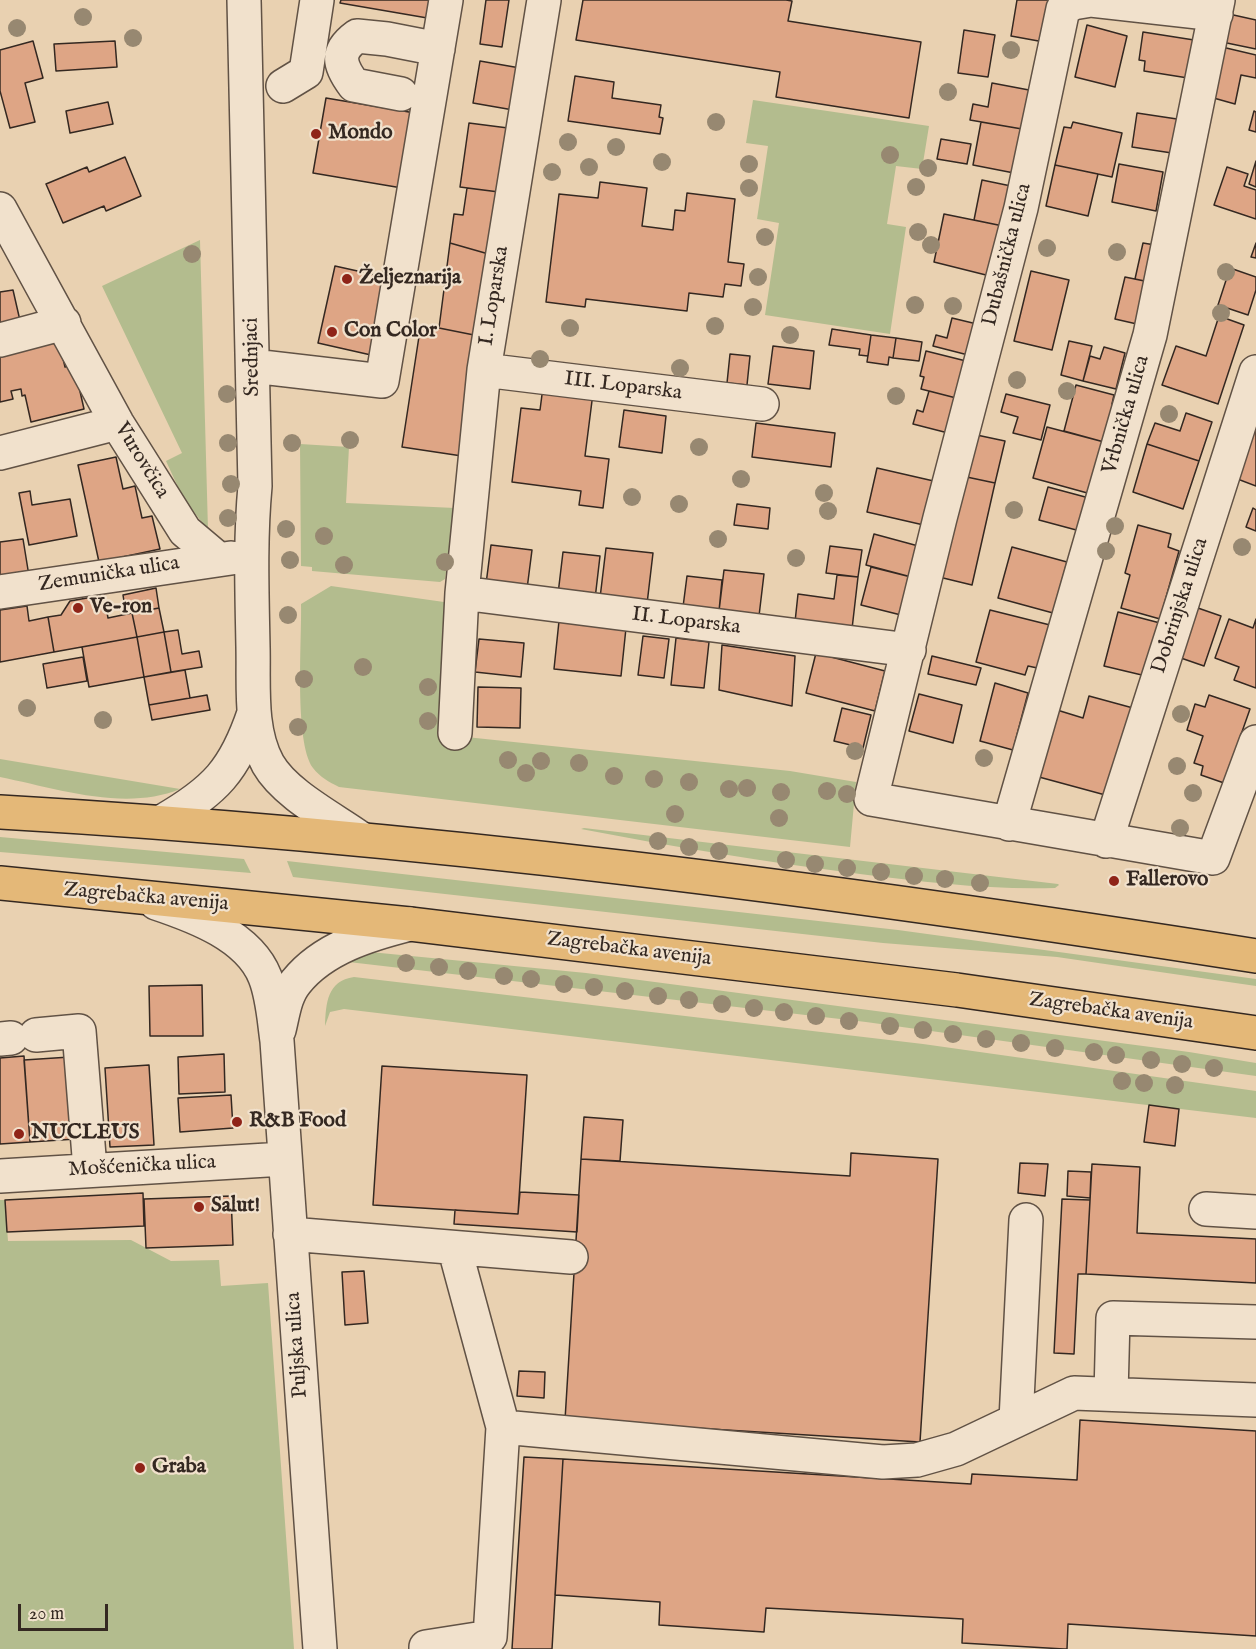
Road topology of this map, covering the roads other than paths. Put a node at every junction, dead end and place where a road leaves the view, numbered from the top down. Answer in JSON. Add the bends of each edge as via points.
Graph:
{"nodes":[{"id":1,"x":244,"y":0,"type":"edge"},
{"id":2,"x":317,"y":0,"type":"edge"},
{"id":3,"x":446,"y":0,"type":"edge"},
{"id":4,"x":544,"y":0,"type":"edge"},
{"id":5,"x":1217,"y":7,"type":"edge"},
{"id":6,"x":438,"y":49,"type":"junction"},
{"id":7,"x":283,"y":86,"type":"dead end"},
{"id":8,"x":401,"y":94,"type":"dead end"},
{"id":9,"x":0,"y":209,"type":"edge"},
{"id":10,"x":64,"y":323,"type":"junction"},
{"id":11,"x":0,"y":340,"type":"edge"},
{"id":12,"x":253,"y":366,"type":"junction"},
{"id":13,"x":484,"y":370,"type":"junction"},
{"id":14,"x":1256,"y":372,"type":"edge"},
{"id":15,"x":762,"y":404,"type":"dead end"},
{"id":16,"x":117,"y":423,"type":"junction"},
{"id":17,"x":0,"y":453,"type":"edge"},
{"id":18,"x":217,"y":558,"type":"junction"},
{"id":19,"x":251,"y":558,"type":"junction"},
{"id":20,"x":0,"y":592,"type":"edge"},
{"id":21,"x":462,"y":593,"type":"junction"},
{"id":22,"x":909,"y":650,"type":"junction"},
{"id":23,"x":254,"y":713,"type":"junction"},
{"id":24,"x":455,"y":733,"type":"dead end"},
{"id":25,"x":1256,"y":742,"type":"edge"},
{"id":26,"x":0,"y":792,"type":"edge"},
{"id":27,"x":0,"y":812,"type":"edge"},
{"id":28,"x":157,"y":821,"type":"junction"},
{"id":29,"x":1009,"y":824,"type":"junction"},
{"id":30,"x":360,"y":838,"type":"junction"},
{"id":31,"x":1106,"y":841,"type":"junction"},
{"id":32,"x":0,"y":883,"type":"edge"},
{"id":33,"x":37,"y":888,"type":"junction"},
{"id":34,"x":0,"y":889,"type":"edge"},
{"id":35,"x":140,"y":898,"type":"junction"},
{"id":36,"x":410,"y":924,"type":"junction"},
{"id":37,"x":1256,"y":956,"type":"edge"},
{"id":38,"x":1256,"y":1033,"type":"edge"},
{"id":39,"x":16,"y":1037,"type":"edge"},
{"id":40,"x":277,"y":1041,"type":"junction"},
{"id":41,"x":284,"y":1159,"type":"junction"},
{"id":42,"x":90,"y":1169,"type":"junction"},
{"id":43,"x":0,"y":1176,"type":"edge"},
{"id":44,"x":1206,"y":1209,"type":"dead end"},
{"id":45,"x":1256,"y":1212,"type":"edge"},
{"id":46,"x":1026,"y":1220,"type":"dead end"},
{"id":47,"x":290,"y":1234,"type":"junction"},
{"id":48,"x":455,"y":1250,"type":"junction"},
{"id":49,"x":571,"y":1257,"type":"dead end"},
{"id":50,"x":1256,"y":1322,"type":"edge"},
{"id":51,"x":1111,"y":1394,"type":"junction"},
{"id":52,"x":1256,"y":1400,"type":"edge"},
{"id":53,"x":1016,"y":1420,"type":"junction"},
{"id":54,"x":503,"y":1427,"type":"junction"},
{"id":55,"x":320,"y":1649,"type":"edge"},
{"id":56,"x":426,"y":1649,"type":"edge"}],
"edges":[{"from":1,"to":12,"type":"street","name":"Srednjaci"},
{"from":2,"to":7,"type":"street","via":[[306,72]]},
{"from":3,"to":6,"type":"street"},
{"from":4,"to":13,"type":"street","name":"I. Loparska"},
{"from":5,"to":22,"type":"street","name":"Dubašnička ulica","via":[[1091,0],[1063,9],[1021,208],[939,518]]},
{"from":5,"to":29,"type":"street","name":"Vrbnička ulica","via":[[1150,335]]},
{"from":6,"to":8,"type":"street","via":[[357,36],[345,45],[341,58],[354,85]]},
{"from":6,"to":12,"type":"street","via":[[382,381]]},
{"from":9,"to":10,"type":"street","name":"Vurovčica"},
{"from":10,"to":11,"type":"street"},
{"from":10,"to":16,"type":"street","name":"Vurovčica"},
{"from":12,"to":19,"type":"street","name":"Srednjaci","via":[[255,486]]},
{"from":13,"to":15,"type":"street","name":"III. Loparska"},
{"from":13,"to":21,"type":"street","name":"I. Loparska"},
{"from":14,"to":31,"type":"street","name":"Dobrinjska ulica"},
{"from":16,"to":17,"type":"street"},
{"from":16,"to":18,"type":"street","name":"Vurovčica","via":[[185,531]]},
{"from":18,"to":19,"type":"street"},
{"from":18,"to":20,"type":"street","name":"Zemunička ulica"},
{"from":19,"to":23,"type":"street","name":"Srednjaci"},
{"from":21,"to":22,"type":"street","name":"II. Loparska"},
{"from":21,"to":24,"type":"street","name":"I. Loparska"},
{"from":22,"to":29,"type":"street","via":[[871,799]]},
{"from":23,"to":28,"type":"street","via":[[230,769],[193,804]]},
{"from":23,"to":30,"type":"street","via":[[261,748],[276,775]]},
{"from":25,"to":31,"type":"street","via":[[1213,858]]},
{"from":26,"to":28,"type":"main road"},
{"from":27,"to":28,"type":"main road"},
{"from":28,"to":30,"type":"main road"},
{"from":29,"to":31,"type":"street"},
{"from":30,"to":37,"type":"main road","via":[[644,869]]},
{"from":32,"to":33,"type":"main road","name":"Zagrebačka avenija"},
{"from":33,"to":34,"type":"main road"},
{"from":33,"to":35,"type":"main road","name":"Zagrebačka avenija"},
{"from":35,"to":36,"type":"main road","name":"Zagrebačka avenija"},
{"from":35,"to":40,"type":"street","via":[[183,912],[239,944],[264,975]]},
{"from":36,"to":38,"type":"main road","name":"Zagrebačka avenija","via":[[957,990]]},
{"from":36,"to":40,"type":"street","via":[[355,940],[309,969],[289,993]]},
{"from":39,"to":42,"type":"street","via":[[79,1031]]},
{"from":40,"to":41,"type":"street","name":"Puljska ulica"},
{"from":41,"to":42,"type":"street","name":"Mošćenička ulica"},
{"from":41,"to":47,"type":"street","name":"Puljska ulica"},
{"from":42,"to":43,"type":"street","name":"Mošćenička ulica"},
{"from":44,"to":45,"type":"street"},
{"from":46,"to":53,"type":"street"},
{"from":47,"to":48,"type":"street"},
{"from":47,"to":55,"type":"street","name":"Puljska ulica"},
{"from":48,"to":49,"type":"street"},
{"from":48,"to":54,"type":"street"},
{"from":50,"to":51,"type":"street","via":[[1113,1318]]},
{"from":51,"to":52,"type":"street"},
{"from":51,"to":53,"type":"street","via":[[1074,1393]]},
{"from":53,"to":54,"type":"street","via":[[956,1449],[917,1460],[883,1462]]},
{"from":54,"to":56,"type":"street","via":[[490,1637]]}]}
